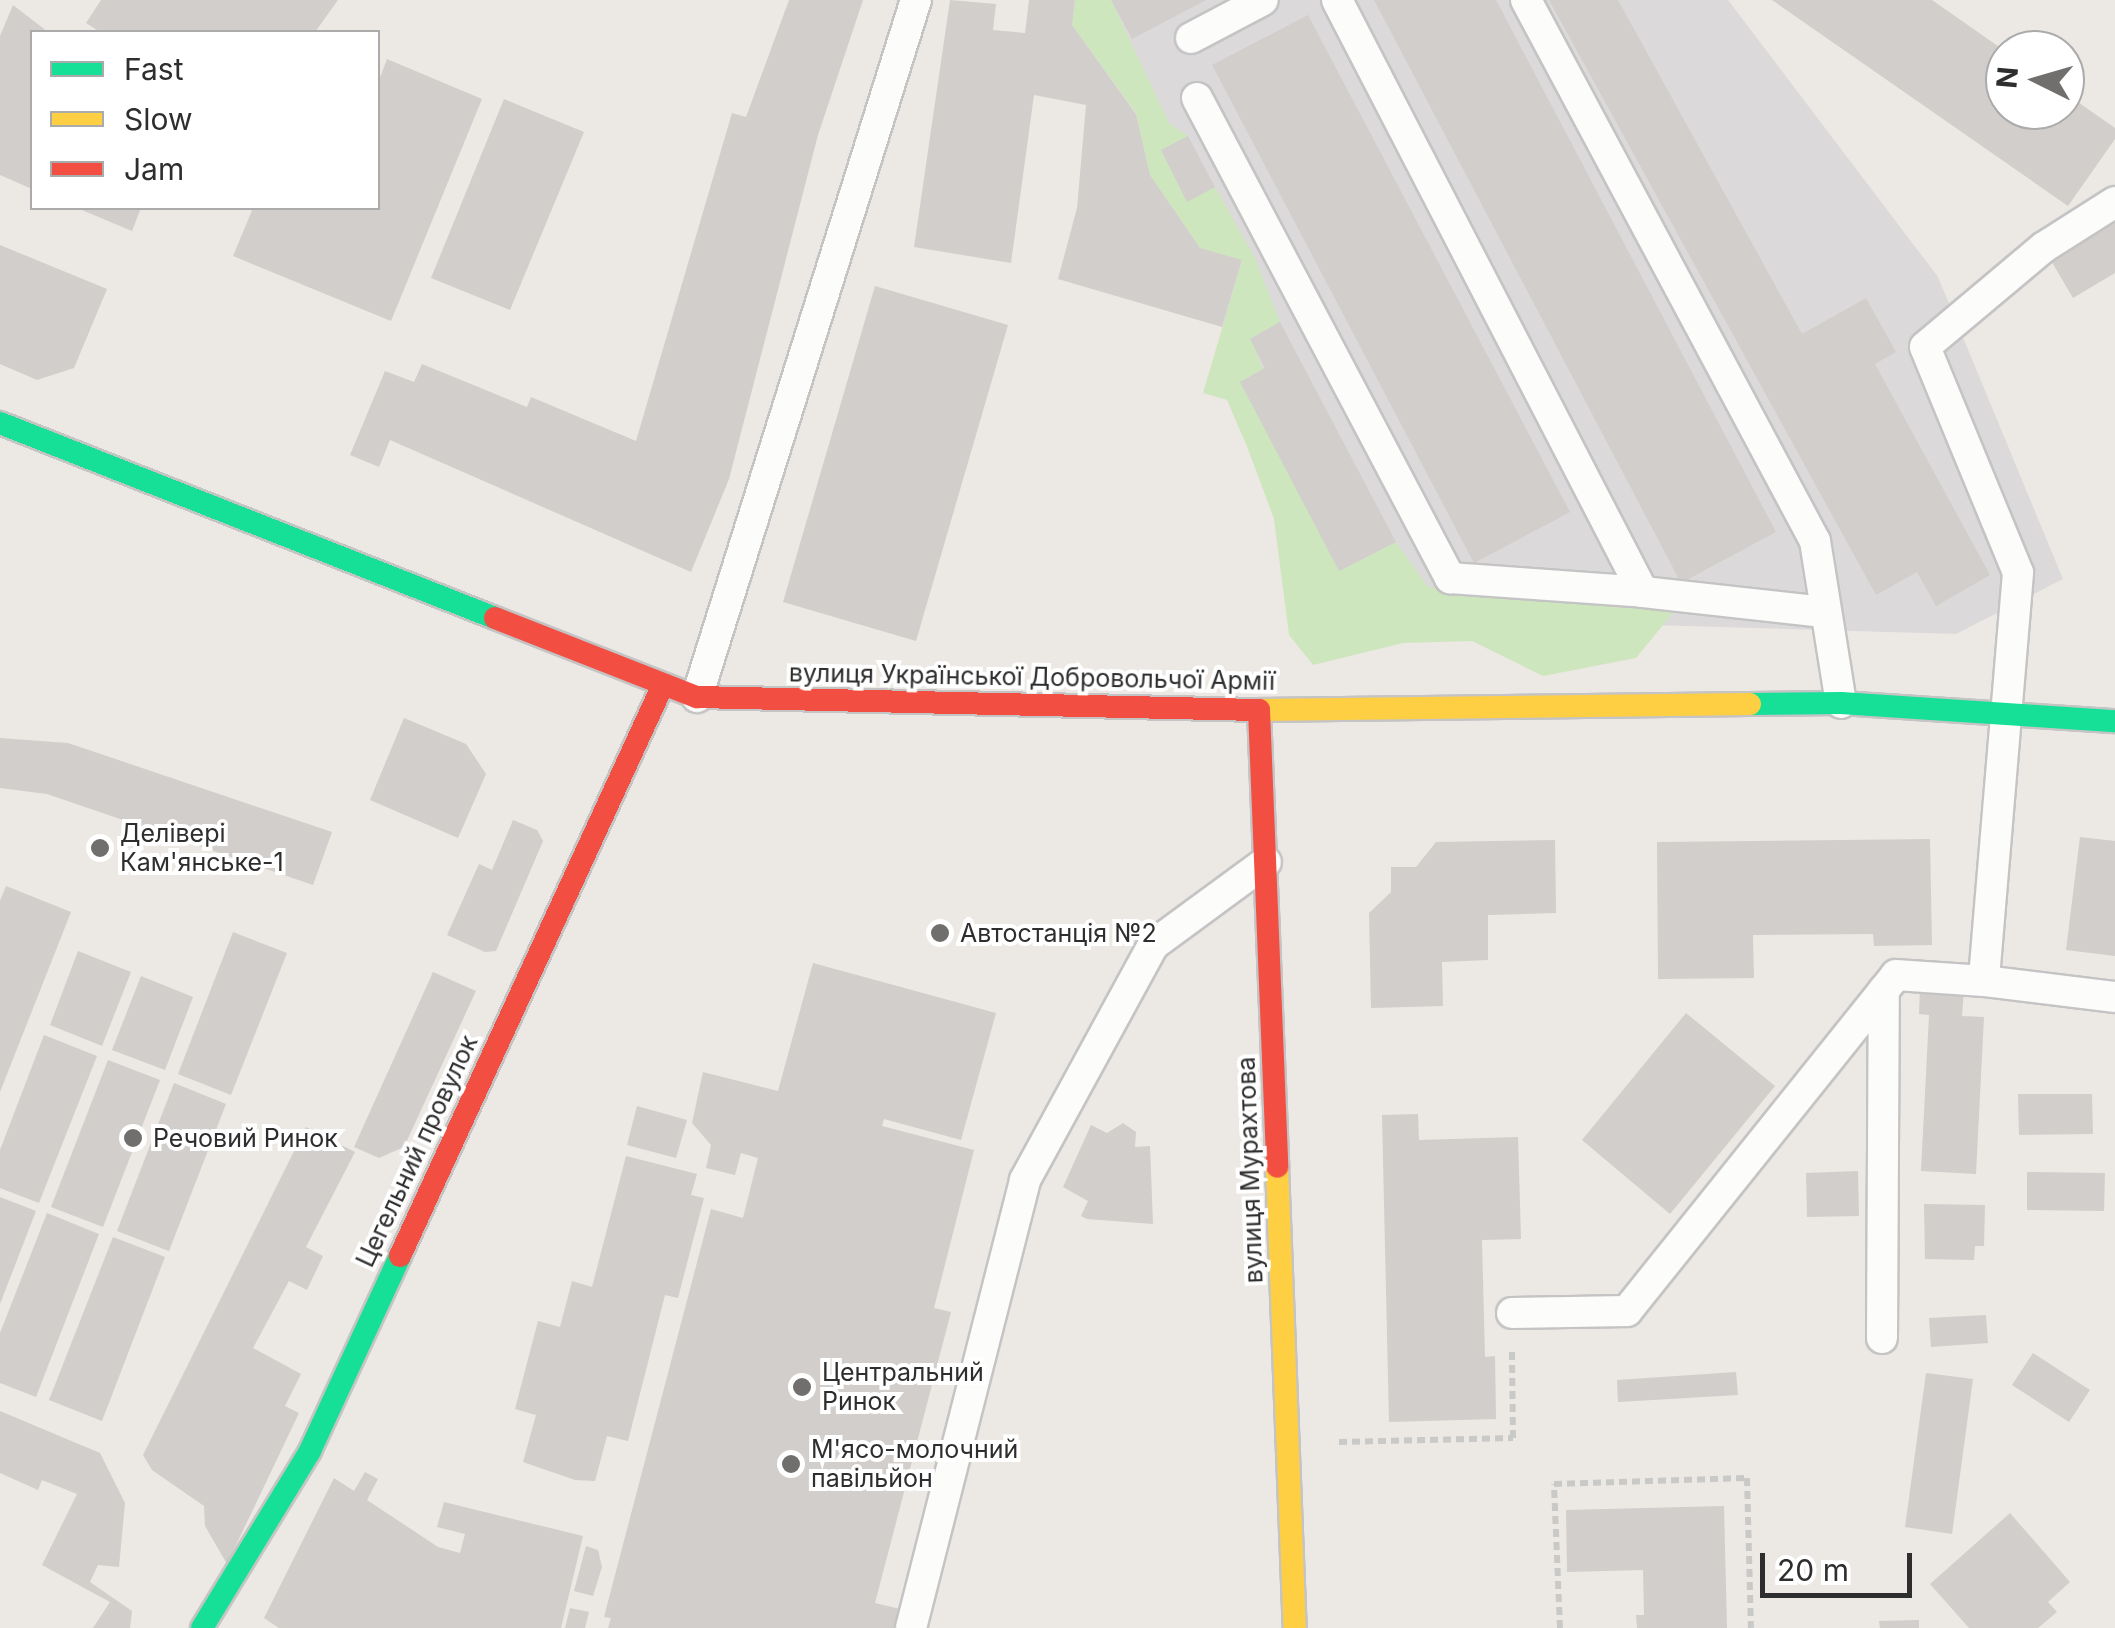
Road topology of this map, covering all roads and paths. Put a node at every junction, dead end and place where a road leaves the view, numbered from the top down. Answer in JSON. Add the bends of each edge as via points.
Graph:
{"nodes":[{"id":1,"x":916,"y":0,"type":"edge"},
{"id":2,"x":1263,"y":0,"type":"edge"},
{"id":3,"x":1337,"y":0,"type":"edge"},
{"id":4,"x":1526,"y":0,"type":"edge"},
{"id":5,"x":1191,"y":38,"type":"dead end"},
{"id":6,"x":1198,"y":98,"type":"dead end"},
{"id":7,"x":2115,"y":202,"type":"edge"},
{"id":8,"x":0,"y":422,"type":"edge"},
{"id":9,"x":1643,"y":592,"type":"junction"},
{"id":10,"x":1824,"y":612,"type":"junction"},
{"id":11,"x":662,"y":686,"type":"junction"},
{"id":12,"x":696,"y":697,"type":"junction"},
{"id":13,"x":1841,"y":703,"type":"junction"},
{"id":14,"x":1259,"y":710,"type":"junction"},
{"id":15,"x":2002,"y":711,"type":"junction"},
{"id":16,"x":2115,"y":721,"type":"edge"},
{"id":17,"x":1266,"y":862,"type":"junction"},
{"id":18,"x":1984,"y":980,"type":"junction"},
{"id":19,"x":1884,"y":990,"type":"junction"},
{"id":20,"x":2115,"y":997,"type":"edge"},
{"id":21,"x":1512,"y":1313,"type":"joint"},
{"id":22,"x":1882,"y":1338,"type":"dead end"},
{"id":23,"x":1288,"y":1443,"type":"junction"},
{"id":24,"x":202,"y":1628,"type":"edge"},
{"id":25,"x":912,"y":1628,"type":"edge"},
{"id":26,"x":1294,"y":1628,"type":"edge"},
{"id":27,"x":1560,"y":1628,"type":"edge"},
{"id":28,"x":1751,"y":1628,"type":"edge"}],
"edges":[{"from":1,"to":12,"type":"lane"},
{"from":2,"to":5,"type":"lane"},
{"from":3,"to":9,"type":"lane"},
{"from":4,"to":10,"type":"lane","via":[[1815,541]]},
{"from":6,"to":9,"type":"lane","via":[[1450,578]]},
{"from":7,"to":15,"type":"lane","via":[[2044,246],[1926,348],[2018,573],[2016,648]]},
{"from":8,"to":11,"type":"street","name":"вулиця Української Добровольчої Армії"},
{"from":9,"to":10,"type":"lane"},
{"from":10,"to":13,"type":"lane"},
{"from":11,"to":12,"type":"street","name":"вулиця Української Добровольчої Армії"},
{"from":11,"to":24,"type":"street","name":"Цегельний провулок","via":[[310,1451]]},
{"from":12,"to":14,"type":"street","name":"вулиця Української Добровольчої Армії"},
{"from":13,"to":14,"type":"street","name":"вулиця Української Добровольчої Армії"},
{"from":13,"to":15,"type":"street","name":"вулиця Української Добровольчої Армії"},
{"from":14,"to":17,"type":"street","name":"вулиця Мурахтова"},
{"from":15,"to":16,"type":"street","name":"вулиця Української Добровольчої Армії"},
{"from":15,"to":18,"type":"lane"},
{"from":17,"to":23,"type":"street","name":"вулиця Мурахтова"},
{"from":17,"to":25,"type":"lane","via":[[1153,944],[1026,1180]]},
{"from":18,"to":19,"type":"lane","via":[[1896,974]]},
{"from":18,"to":20,"type":"lane"},
{"from":19,"to":21,"type":"lane","via":[[1627,1311]]},
{"from":19,"to":22,"type":"lane"},
{"from":21,"to":23,"type":"path","via":[[1513,1438]]},
{"from":23,"to":26,"type":"street","name":"вулиця Мурахтова"},
{"from":27,"to":28,"type":"path","via":[[1554,1484],[1747,1478]]}]}
